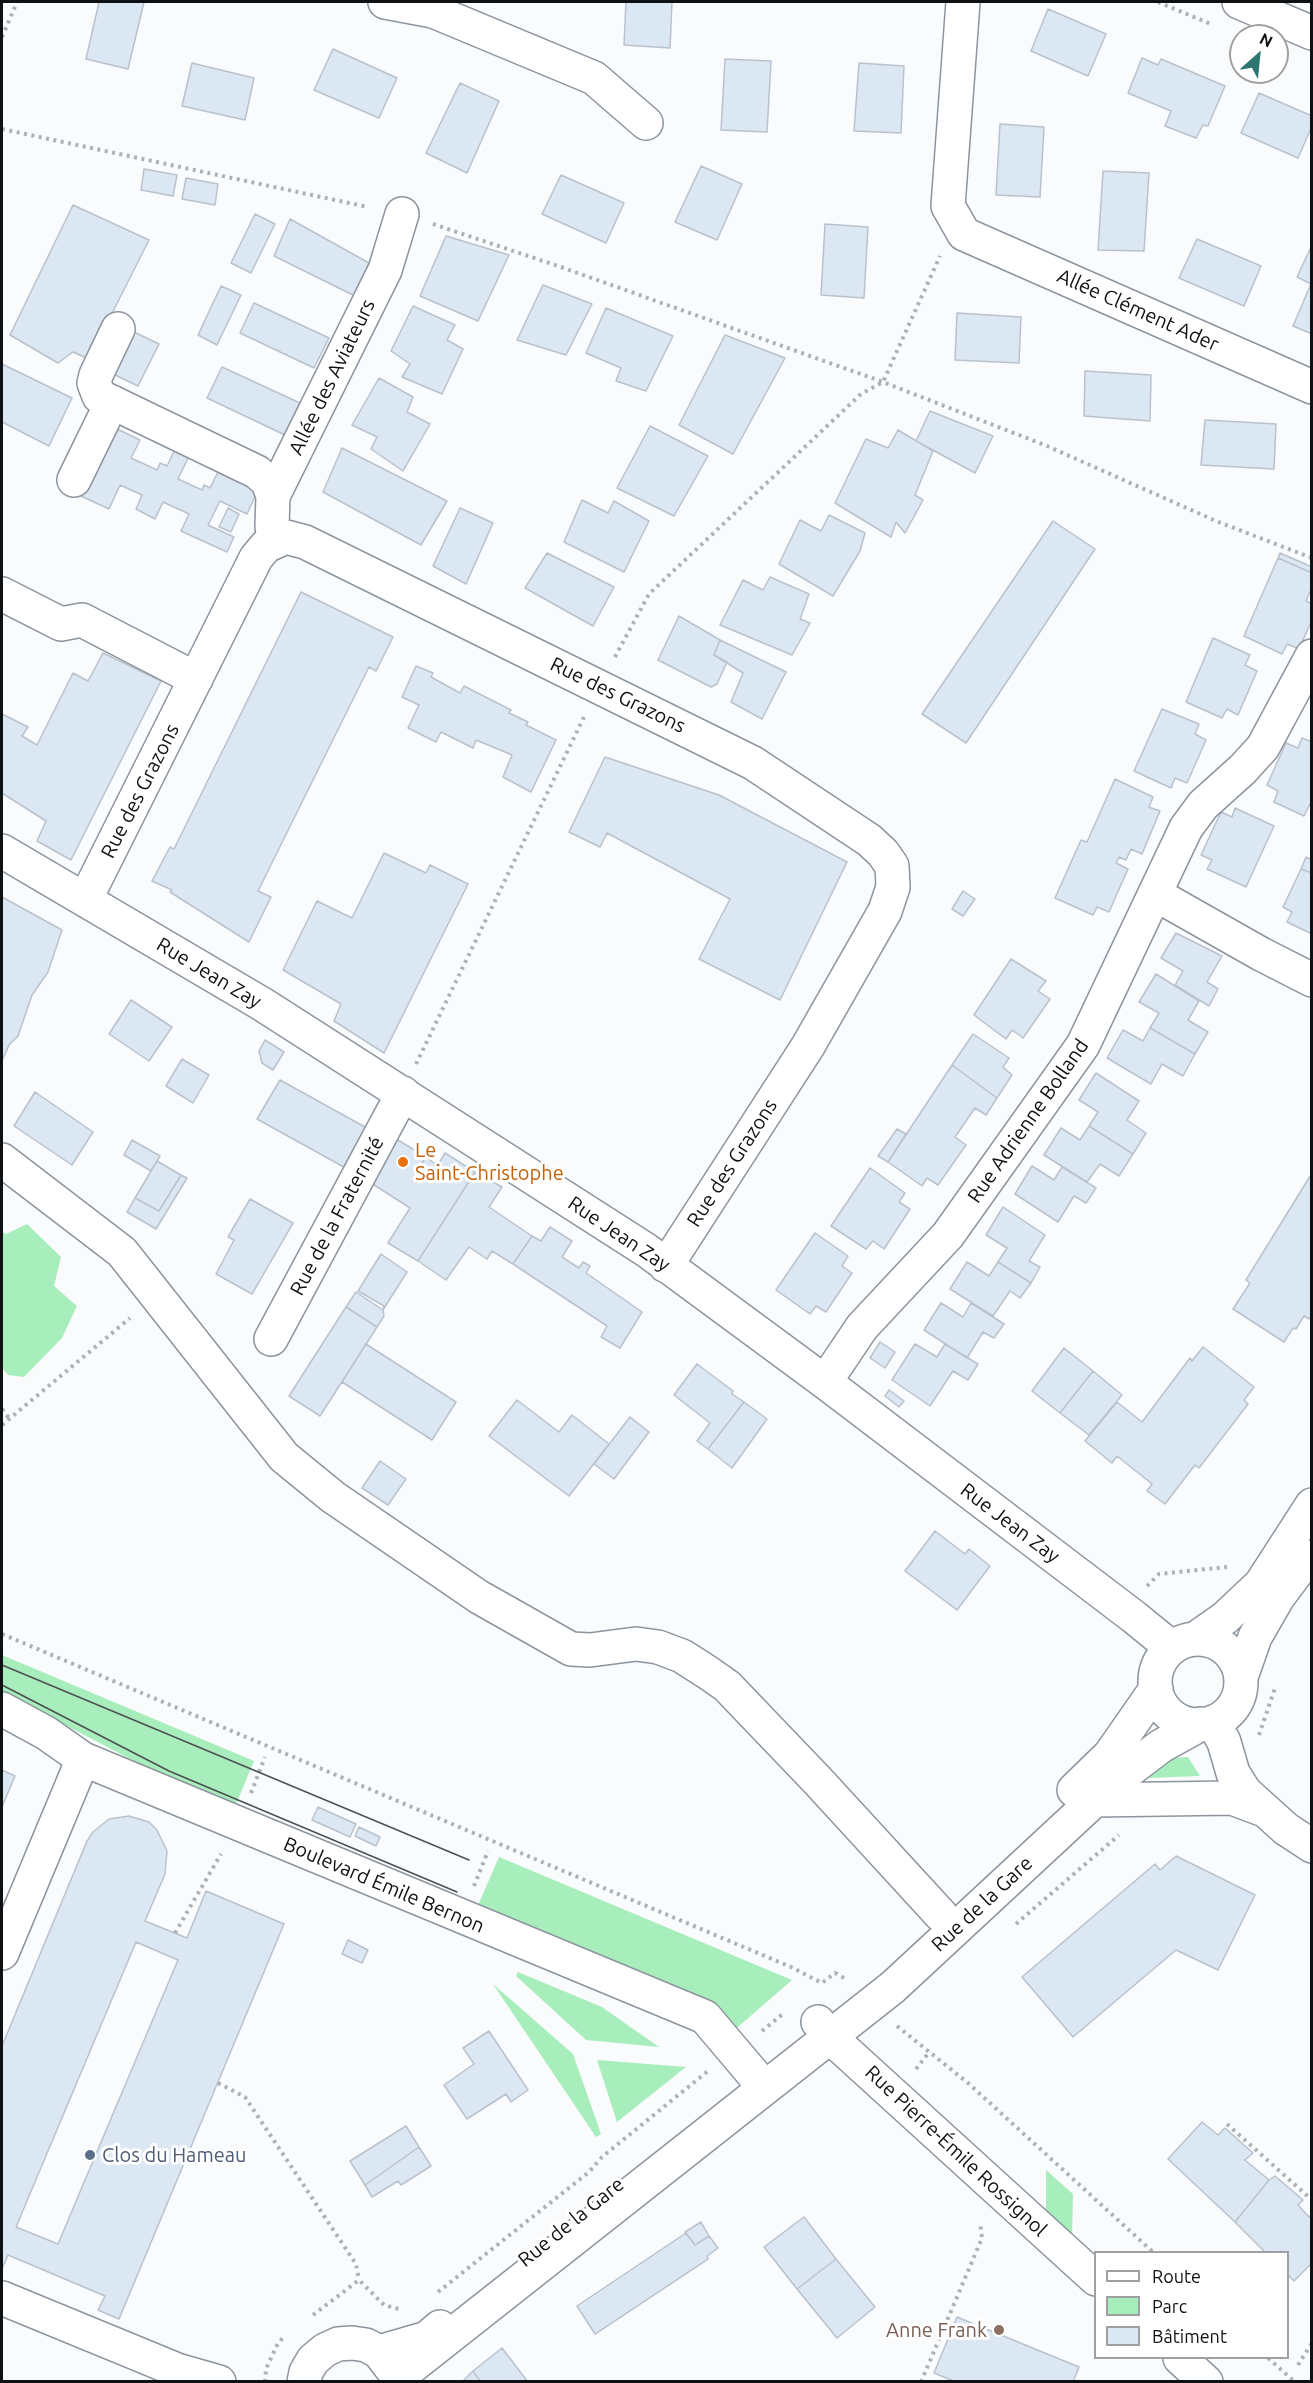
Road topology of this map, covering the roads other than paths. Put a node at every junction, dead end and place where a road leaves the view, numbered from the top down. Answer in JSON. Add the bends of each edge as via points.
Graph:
{"nodes":[{"id":1,"x":385,"y":2,"type":"edge"},
{"id":2,"x":963,"y":2,"type":"edge"},
{"id":3,"x":1239,"y":2,"type":"edge"},
{"id":4,"x":433,"y":6,"type":"edge"},
{"id":5,"x":1311,"y":33,"type":"edge"},
{"id":6,"x":646,"y":123,"type":"dead end"},
{"id":7,"x":402,"y":214,"type":"road end"},
{"id":8,"x":118,"y":330,"type":"dead end"},
{"id":9,"x":1311,"y":387,"type":"edge"},
{"id":10,"x":112,"y":402,"type":"junction"},
{"id":11,"x":74,"y":480,"type":"dead end"},
{"id":12,"x":273,"y":496,"type":"junction"},
{"id":13,"x":274,"y":541,"type":"junction"},
{"id":14,"x":2,"y":594,"type":"edge"},
{"id":15,"x":1311,"y":656,"type":"edge"},
{"id":16,"x":196,"y":679,"type":"junction"},
{"id":17,"x":2,"y":851,"type":"edge"},
{"id":18,"x":1155,"y":894,"type":"junction"},
{"id":19,"x":85,"y":900,"type":"junction"},
{"id":20,"x":1311,"y":980,"type":"edge"},
{"id":21,"x":409,"y":1080,"type":"junction"},
{"id":22,"x":2,"y":1160,"type":"edge"},
{"id":23,"x":666,"y":1266,"type":"junction"},
{"id":24,"x":271,"y":1339,"type":"dead end"},
{"id":25,"x":825,"y":1382,"type":"junction"},
{"id":26,"x":1311,"y":1505,"type":"edge"},
{"id":27,"x":1311,"y":1557,"type":"edge"},
{"id":28,"x":1183,"y":1644,"type":"junction"},
{"id":29,"x":1241,"y":1677,"type":"junction"},
{"id":30,"x":1156,"y":1689,"type":"junction"},
{"id":31,"x":2,"y":1709,"type":"edge"},
{"id":32,"x":1207,"y":1723,"type":"junction"},
{"id":33,"x":83,"y":1759,"type":"junction"},
{"id":34,"x":1094,"y":1800,"type":"junction"},
{"id":35,"x":1264,"y":1810,"type":"junction"},
{"id":36,"x":1311,"y":1846,"type":"edge"},
{"id":37,"x":941,"y":1915,"type":"junction"},
{"id":38,"x":2,"y":1953,"type":"edge"},
{"id":39,"x":812,"y":2023,"type":"junction"},
{"id":40,"x":751,"y":2071,"type":"junction"},
{"id":41,"x":1094,"y":2278,"type":"edge"},
{"id":42,"x":2,"y":2298,"type":"edge"},
{"id":43,"x":1181,"y":2359,"type":"edge"},
{"id":44,"x":390,"y":2371,"type":"edge"},
{"id":45,"x":219,"y":2382,"type":"edge"},
{"id":46,"x":304,"y":2382,"type":"edge"},
{"id":47,"x":1206,"y":2382,"type":"edge"}],
"edges":[{"from":1,"to":4,"type":"street"},
{"from":2,"to":9,"type":"street","name":"Allée Clément Ader","via":[[948,206],[964,234]]},
{"from":3,"to":5,"type":"street"},
{"from":4,"to":6,"type":"street","via":[[594,78]]},
{"from":7,"to":12,"type":"street","name":"Allée des Aviateurs","via":[[385,270]]},
{"from":8,"to":10,"type":"street","via":[[94,383],[99,396]]},
{"from":10,"to":11,"type":"street"},
{"from":10,"to":12,"type":"street","via":[[257,472],[268,482]]},
{"from":12,"to":13,"type":"street","name":"Allée des Aviateurs"},
{"from":13,"to":16,"type":"street","name":"Rue des Grazons","via":[[256,558]]},
{"from":13,"to":23,"type":"street","name":"Rue des Grazons","via":[[286,537],[305,542],[753,763],[869,840],[891,866],[893,887],[885,911],[808,1046]]},
{"from":14,"to":16,"type":"street","via":[[61,624],[82,620]]},
{"from":15,"to":18,"type":"street","name":"Rue Adrienne Bolland","via":[[1263,747],[1203,805],[1186,828]]},
{"from":16,"to":19,"type":"street","name":"Rue des Grazons"},
{"from":17,"to":19,"type":"street","name":"Rue Jean Zay"},
{"from":18,"to":20,"type":"street"},
{"from":18,"to":25,"type":"street","name":"Rue Adrienne Bolland","via":[[1083,1045],[948,1235],[862,1327]]},
{"from":19,"to":21,"type":"street","name":"Rue Jean Zay","via":[[262,1004]]},
{"from":21,"to":23,"type":"street","name":"Rue Jean Zay"},
{"from":21,"to":24,"type":"street","name":"Rue de la Fraternité"},
{"from":22,"to":37,"type":"street","via":[[122,1252],[284,1457],[333,1497],[479,1597],[571,1649],[636,1644],[658,1647],[707,1672],[726,1686],[818,1781]]},
{"from":23,"to":25,"type":"street","name":"Rue Jean Zay"},
{"from":25,"to":28,"type":"street","name":"Rue Jean Zay","via":[[1134,1617]]},
{"from":26,"to":28,"type":"street","via":[[1261,1584],[1225,1618]]},
{"from":27,"to":29,"type":"street","via":[[1278,1597],[1255,1637]]},
{"from":28,"to":29,"type":"street","via":[[1208,1639],[1238,1663]]},
{"from":28,"to":30,"type":"street","via":[[1158,1666]]},
{"from":29,"to":32,"type":"street","via":[[1235,1704],[1225,1715]]},
{"from":30,"to":32,"type":"street","via":[[1172,1715],[1189,1723]]},
{"from":30,"to":37,"type":"street","name":"Rue de la Gare","via":[[1100,1765]]},
{"from":31,"to":33,"type":"street","name":"Boulevard Émile Bernon"},
{"from":32,"to":34,"type":"street","name":"Rue de la Gare","via":[[1161,1746]]},
{"from":32,"to":35,"type":"street","via":[[1224,1742],[1233,1773],[1245,1792]]},
{"from":33,"to":38,"type":"street"},
{"from":33,"to":40,"type":"street","name":"Boulevard Émile Bernon","via":[[705,2017]]},
{"from":34,"to":35,"type":"street","via":[[1238,1799]]},
{"from":34,"to":39,"type":"street","name":"Rue de la Gare","via":[[893,1987]]},
{"from":35,"to":36,"type":"street"},
{"from":37,"to":39,"type":"street","name":"Rue de la Gare","via":[[886,1967]]},
{"from":39,"to":40,"type":"street","name":"Rue de la Gare"},
{"from":39,"to":41,"type":"street","name":"Rue Pierre-Émile Rossignol"},
{"from":40,"to":44,"type":"street","name":"Rue de la Gare"},
{"from":42,"to":45,"type":"street","via":[[177,2370]]},
{"from":43,"to":47,"type":"street"},
{"from":44,"to":46,"type":"street","name":"Rue de la Gare","via":[[366,2345],[338,2344],[313,2360]]}]}
